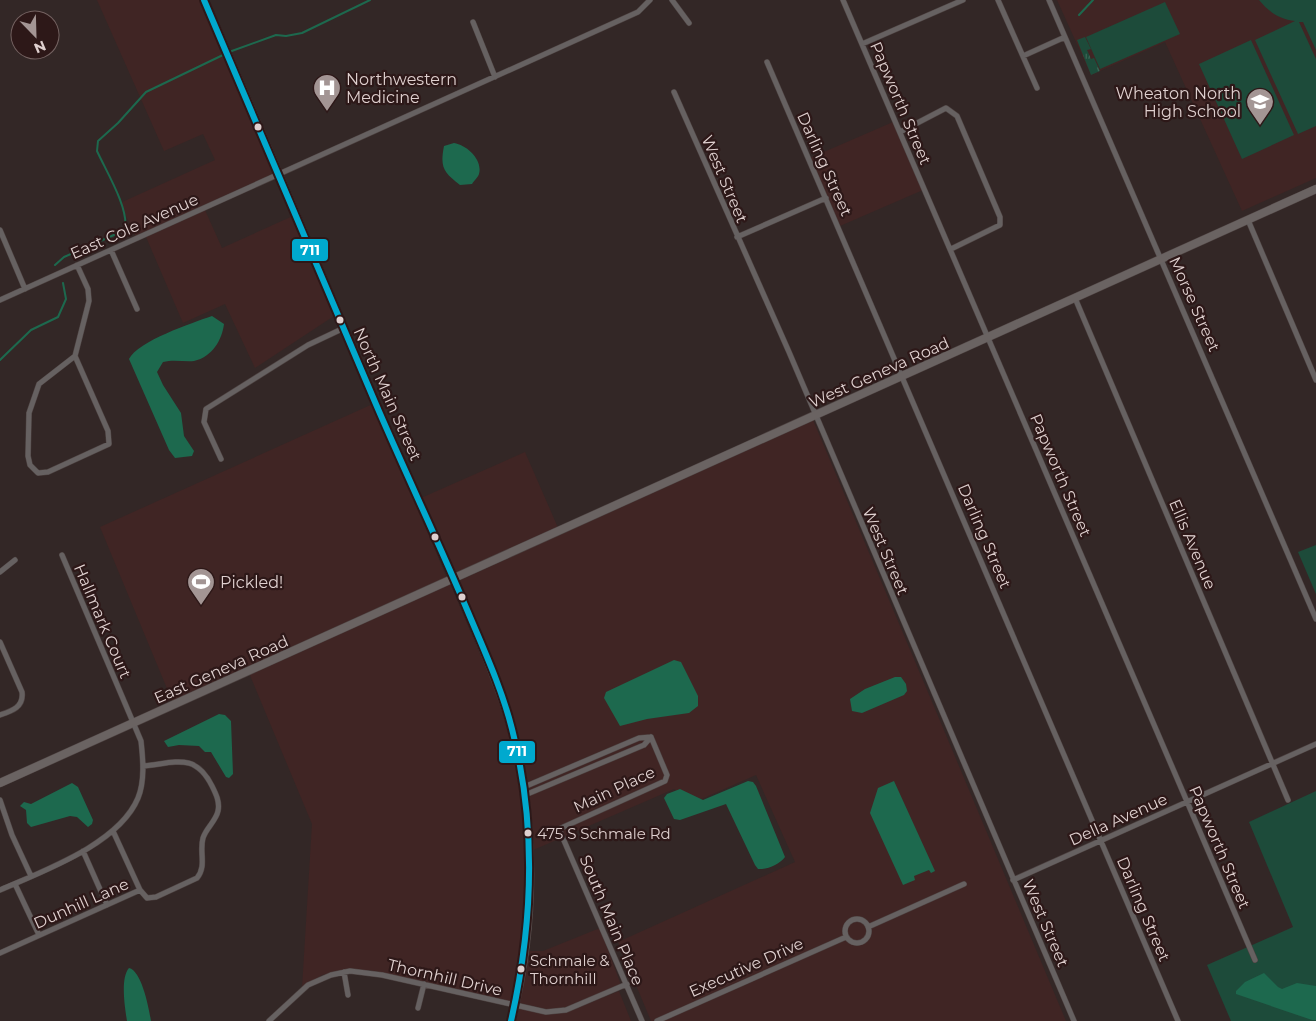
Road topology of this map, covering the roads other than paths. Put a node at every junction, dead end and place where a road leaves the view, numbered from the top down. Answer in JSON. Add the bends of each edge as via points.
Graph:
{"nodes":[{"id":1,"x":204,"y":0,"type":"edge"},
{"id":2,"x":650,"y":0,"type":"edge"},
{"id":3,"x":672,"y":0,"type":"edge"},
{"id":4,"x":843,"y":0,"type":"edge"},
{"id":5,"x":963,"y":0,"type":"edge"},
{"id":6,"x":998,"y":0,"type":"edge"},
{"id":7,"x":1049,"y":0,"type":"edge"},
{"id":8,"x":472,"y":22,"type":"dead end"},
{"id":9,"x":689,"y":23,"type":"dead end"},
{"id":10,"x":1065,"y":37,"type":"junction"},
{"id":11,"x":862,"y":44,"type":"junction"},
{"id":12,"x":1023,"y":56,"type":"junction"},
{"id":13,"x":768,"y":62,"type":"dead end"},
{"id":14,"x":495,"y":77,"type":"junction"},
{"id":15,"x":1037,"y":88,"type":"dead end"},
{"id":16,"x":674,"y":92,"type":"dead end"},
{"id":17,"x":900,"y":132,"type":"junction"},
{"id":18,"x":278,"y":175,"type":"junction"},
{"id":19,"x":1316,"y":189,"type":"edge"},
{"id":20,"x":826,"y":198,"type":"junction"},
{"id":21,"x":1248,"y":220,"type":"junction"},
{"id":22,"x":0,"y":230,"type":"edge"},
{"id":23,"x":737,"y":237,"type":"junction"},
{"id":24,"x":951,"y":249,"type":"junction"},
{"id":25,"x":111,"y":250,"type":"junction"},
{"id":26,"x":1162,"y":259,"type":"junction"},
{"id":27,"x":78,"y":265,"type":"junction"},
{"id":28,"x":25,"y":289,"type":"junction"},
{"id":29,"x":1075,"y":298,"type":"junction"},
{"id":30,"x":0,"y":300,"type":"edge"},
{"id":31,"x":137,"y":309,"type":"dead end"},
{"id":32,"x":344,"y":328,"type":"junction"},
{"id":33,"x":989,"y":337,"type":"junction"},
{"id":34,"x":75,"y":356,"type":"junction"},
{"id":35,"x":903,"y":376,"type":"junction"},
{"id":36,"x":1316,"y":380,"type":"edge"},
{"id":37,"x":815,"y":416,"type":"junction"},
{"id":38,"x":221,"y":459,"type":"dead end"},
{"id":39,"x":62,"y":555,"type":"dead end"},
{"id":40,"x":14,"y":560,"type":"dead end"},
{"id":41,"x":0,"y":572,"type":"edge"},
{"id":42,"x":453,"y":579,"type":"junction"},
{"id":43,"x":1316,"y":619,"type":"edge"},
{"id":44,"x":0,"y":642,"type":"edge"},
{"id":45,"x":0,"y":715,"type":"edge"},
{"id":46,"x":133,"y":723,"type":"junction"},
{"id":47,"x":651,"y":737,"type":"junction"},
{"id":48,"x":1316,"y":744,"type":"edge"},
{"id":49,"x":1273,"y":764,"type":"junction"},
{"id":50,"x":143,"y":766,"type":"junction"},
{"id":51,"x":0,"y":783,"type":"edge"},
{"id":52,"x":524,"y":791,"type":"junction"},
{"id":53,"x":0,"y":800,"type":"edge"},
{"id":54,"x":1288,"y":800,"type":"dead end"},
{"id":55,"x":1188,"y":802,"type":"junction"},
{"id":56,"x":559,"y":829,"type":"joint"},
{"id":57,"x":113,"y":831,"type":"junction"},
{"id":58,"x":1100,"y":840,"type":"junction"},
{"id":59,"x":83,"y":852,"type":"junction"},
{"id":60,"x":32,"y":876,"type":"junction"},
{"id":61,"x":1013,"y":880,"type":"junction"},
{"id":62,"x":15,"y":884,"type":"junction"},
{"id":63,"x":964,"y":884,"type":"dead end"},
{"id":64,"x":0,"y":890,"type":"edge"},
{"id":65,"x":140,"y":890,"type":"junction"},
{"id":66,"x":107,"y":905,"type":"junction"},
{"id":67,"x":868,"y":928,"type":"junction"},
{"id":68,"x":39,"y":936,"type":"junction"},
{"id":69,"x":846,"y":937,"type":"junction"},
{"id":70,"x":0,"y":953,"type":"edge"},
{"id":71,"x":1255,"y":960,"type":"dead end"},
{"id":72,"x":344,"y":972,"type":"junction"},
{"id":73,"x":424,"y":984,"type":"junction"},
{"id":74,"x":627,"y":984,"type":"junction"},
{"id":75,"x":348,"y":995,"type":"dead end"},
{"id":76,"x":515,"y":1006,"type":"junction"},
{"id":77,"x":418,"y":1008,"type":"dead end"},
{"id":78,"x":269,"y":1021,"type":"edge"},
{"id":79,"x":511,"y":1021,"type":"edge"},
{"id":80,"x":642,"y":1021,"type":"edge"},
{"id":81,"x":657,"y":1021,"type":"edge"},
{"id":82,"x":1074,"y":1021,"type":"edge"},
{"id":83,"x":1178,"y":1021,"type":"edge"}],
"edges":[{"from":1,"to":18,"type":"main road","name":"North Main Street"},
{"from":2,"to":14,"type":"street","name":"East Cole Avenue","via":[[638,12]]},
{"from":3,"to":9,"type":"street"},
{"from":4,"to":11,"type":"street","name":"Papworth Street"},
{"from":5,"to":11,"type":"street"},
{"from":6,"to":12,"type":"street"},
{"from":7,"to":10,"type":"street","name":"Morse Street"},
{"from":8,"to":14,"type":"street"},
{"from":10,"to":12,"type":"street"},
{"from":10,"to":26,"type":"street","name":"Morse Street"},
{"from":11,"to":17,"type":"street","name":"Papworth Street"},
{"from":12,"to":15,"type":"street"},
{"from":13,"to":20,"type":"street","name":"Darling Street"},
{"from":14,"to":18,"type":"street","name":"East Cole Avenue"},
{"from":16,"to":23,"type":"street","name":"West Street"},
{"from":17,"to":24,"type":"street","name":"Papworth Street"},
{"from":17,"to":24,"type":"street","via":[[946,108],[957,116],[1000,217],[1000,225]]},
{"from":18,"to":25,"type":"street","name":"East Cole Avenue"},
{"from":18,"to":32,"type":"main road","name":"North Main Street"},
{"from":19,"to":21,"type":"main road","name":"West Geneva Road"},
{"from":20,"to":23,"type":"street"},
{"from":20,"to":35,"type":"street","name":"Darling Street"},
{"from":21,"to":26,"type":"main road","name":"West Geneva Road"},
{"from":21,"to":36,"type":"street"},
{"from":22,"to":28,"type":"street"},
{"from":23,"to":37,"type":"street","name":"West Street"},
{"from":24,"to":33,"type":"street","name":"Papworth Street"},
{"from":25,"to":27,"type":"street","name":"East Cole Avenue"},
{"from":25,"to":31,"type":"street"},
{"from":26,"to":29,"type":"main road","name":"West Geneva Road"},
{"from":26,"to":43,"type":"street","name":"Morse Street"},
{"from":27,"to":28,"type":"street","name":"East Cole Avenue"},
{"from":27,"to":34,"type":"street","via":[[88,289],[89,301]]},
{"from":28,"to":30,"type":"street","name":"East Cole Avenue"},
{"from":29,"to":33,"type":"main road","name":"West Geneva Road"},
{"from":29,"to":49,"type":"street","name":"Ellis Avenue"},
{"from":32,"to":38,"type":"street","via":[[308,345],[206,409],[204,422]]},
{"from":32,"to":42,"type":"main road","name":"North Main Street"},
{"from":33,"to":35,"type":"main road","name":"West Geneva Road"},
{"from":33,"to":55,"type":"street","name":"Papworth Street"},
{"from":34,"to":34,"type":"street","via":[[108,431],[110,444],[48,472],[38,473],[30,465],[28,456],[29,413],[39,384]]},
{"from":35,"to":37,"type":"main road","name":"West Geneva Road"},
{"from":35,"to":58,"type":"street","name":"Darling Street"},
{"from":37,"to":42,"type":"main road","name":"West Geneva Road"},
{"from":37,"to":61,"type":"street","name":"West Street"},
{"from":39,"to":46,"type":"street","name":"Hallmark Court"},
{"from":40,"to":41,"type":"street"},
{"from":42,"to":46,"type":"main road","name":"East Geneva Road"},
{"from":42,"to":52,"type":"main road","name":"North Main Street","via":[[503,702]]},
{"from":44,"to":45,"type":"street","via":[[22,692],[20,705]]},
{"from":46,"to":50,"type":"street","name":"Hallmark Court","via":[[140,741]]},
{"from":46,"to":51,"type":"main road","name":"East Geneva Road"},
{"from":47,"to":52,"type":"street","via":[[639,738]]},
{"from":47,"to":52,"type":"street","name":"Main Place","via":[[644,745]]},
{"from":47,"to":56,"type":"street","name":"Main Place","via":[[667,775],[665,782]]},
{"from":48,"to":49,"type":"street","name":"Della Avenue"},
{"from":49,"to":54,"type":"street","name":"Ellis Avenue"},
{"from":49,"to":55,"type":"street","name":"Della Avenue"},
{"from":50,"to":57,"type":"street","name":"Hallmark Court","via":[[139,797]]},
{"from":50,"to":65,"type":"street","name":"Dunhill Lane","via":[[192,763],[205,772],[218,809],[203,836],[203,867],[197,878],[151,899],[143,896]]},
{"from":52,"to":76,"type":"main road","name":"North Main Street","via":[[530,855],[529,911]]},
{"from":53,"to":60,"type":"street","via":[[12,835]]},
{"from":55,"to":58,"type":"street","name":"Della Avenue"},
{"from":55,"to":71,"type":"street","name":"Papworth Street"},
{"from":56,"to":74,"type":"street","name":"South Main Place"},
{"from":57,"to":59,"type":"street","name":"Hallmark Court"},
{"from":57,"to":65,"type":"street"},
{"from":58,"to":61,"type":"street","name":"Della Avenue"},
{"from":58,"to":83,"type":"street","name":"Darling Street"},
{"from":59,"to":60,"type":"street","name":"Hallmark Court"},
{"from":59,"to":66,"type":"street"},
{"from":60,"to":62,"type":"street","name":"Hallmark Court"},
{"from":61,"to":82,"type":"street","name":"West Street"},
{"from":62,"to":64,"type":"street","name":"Hallmark Court"},
{"from":62,"to":68,"type":"street"},
{"from":63,"to":67,"type":"street","name":"Executive Drive"},
{"from":65,"to":66,"type":"street","name":"Dunhill Lane"},
{"from":66,"to":68,"type":"street","name":"Dunhill Lane"},
{"from":67,"to":69,"type":"street","name":"Executive Drive","via":[[868,936],[859,943]]},
{"from":67,"to":69,"type":"street","via":[[860,920],[852,920],[845,929]]},
{"from":68,"to":70,"type":"street","name":"Dunhill Lane"},
{"from":69,"to":81,"type":"street","name":"Executive Drive"},
{"from":72,"to":73,"type":"street","name":"Thornhill Drive","via":[[370,972]]},
{"from":72,"to":75,"type":"street"},
{"from":72,"to":78,"type":"street","name":"Thornhill Drive","via":[[308,985]]},
{"from":73,"to":76,"type":"street","name":"Thornhill Drive"},
{"from":73,"to":77,"type":"street"},
{"from":74,"to":76,"type":"street","name":"Thornhill Drive","via":[[562,1011],[546,1012]]},
{"from":74,"to":80,"type":"street","name":"South Main Place"},
{"from":76,"to":79,"type":"main road","name":"North Main Street"}]}
